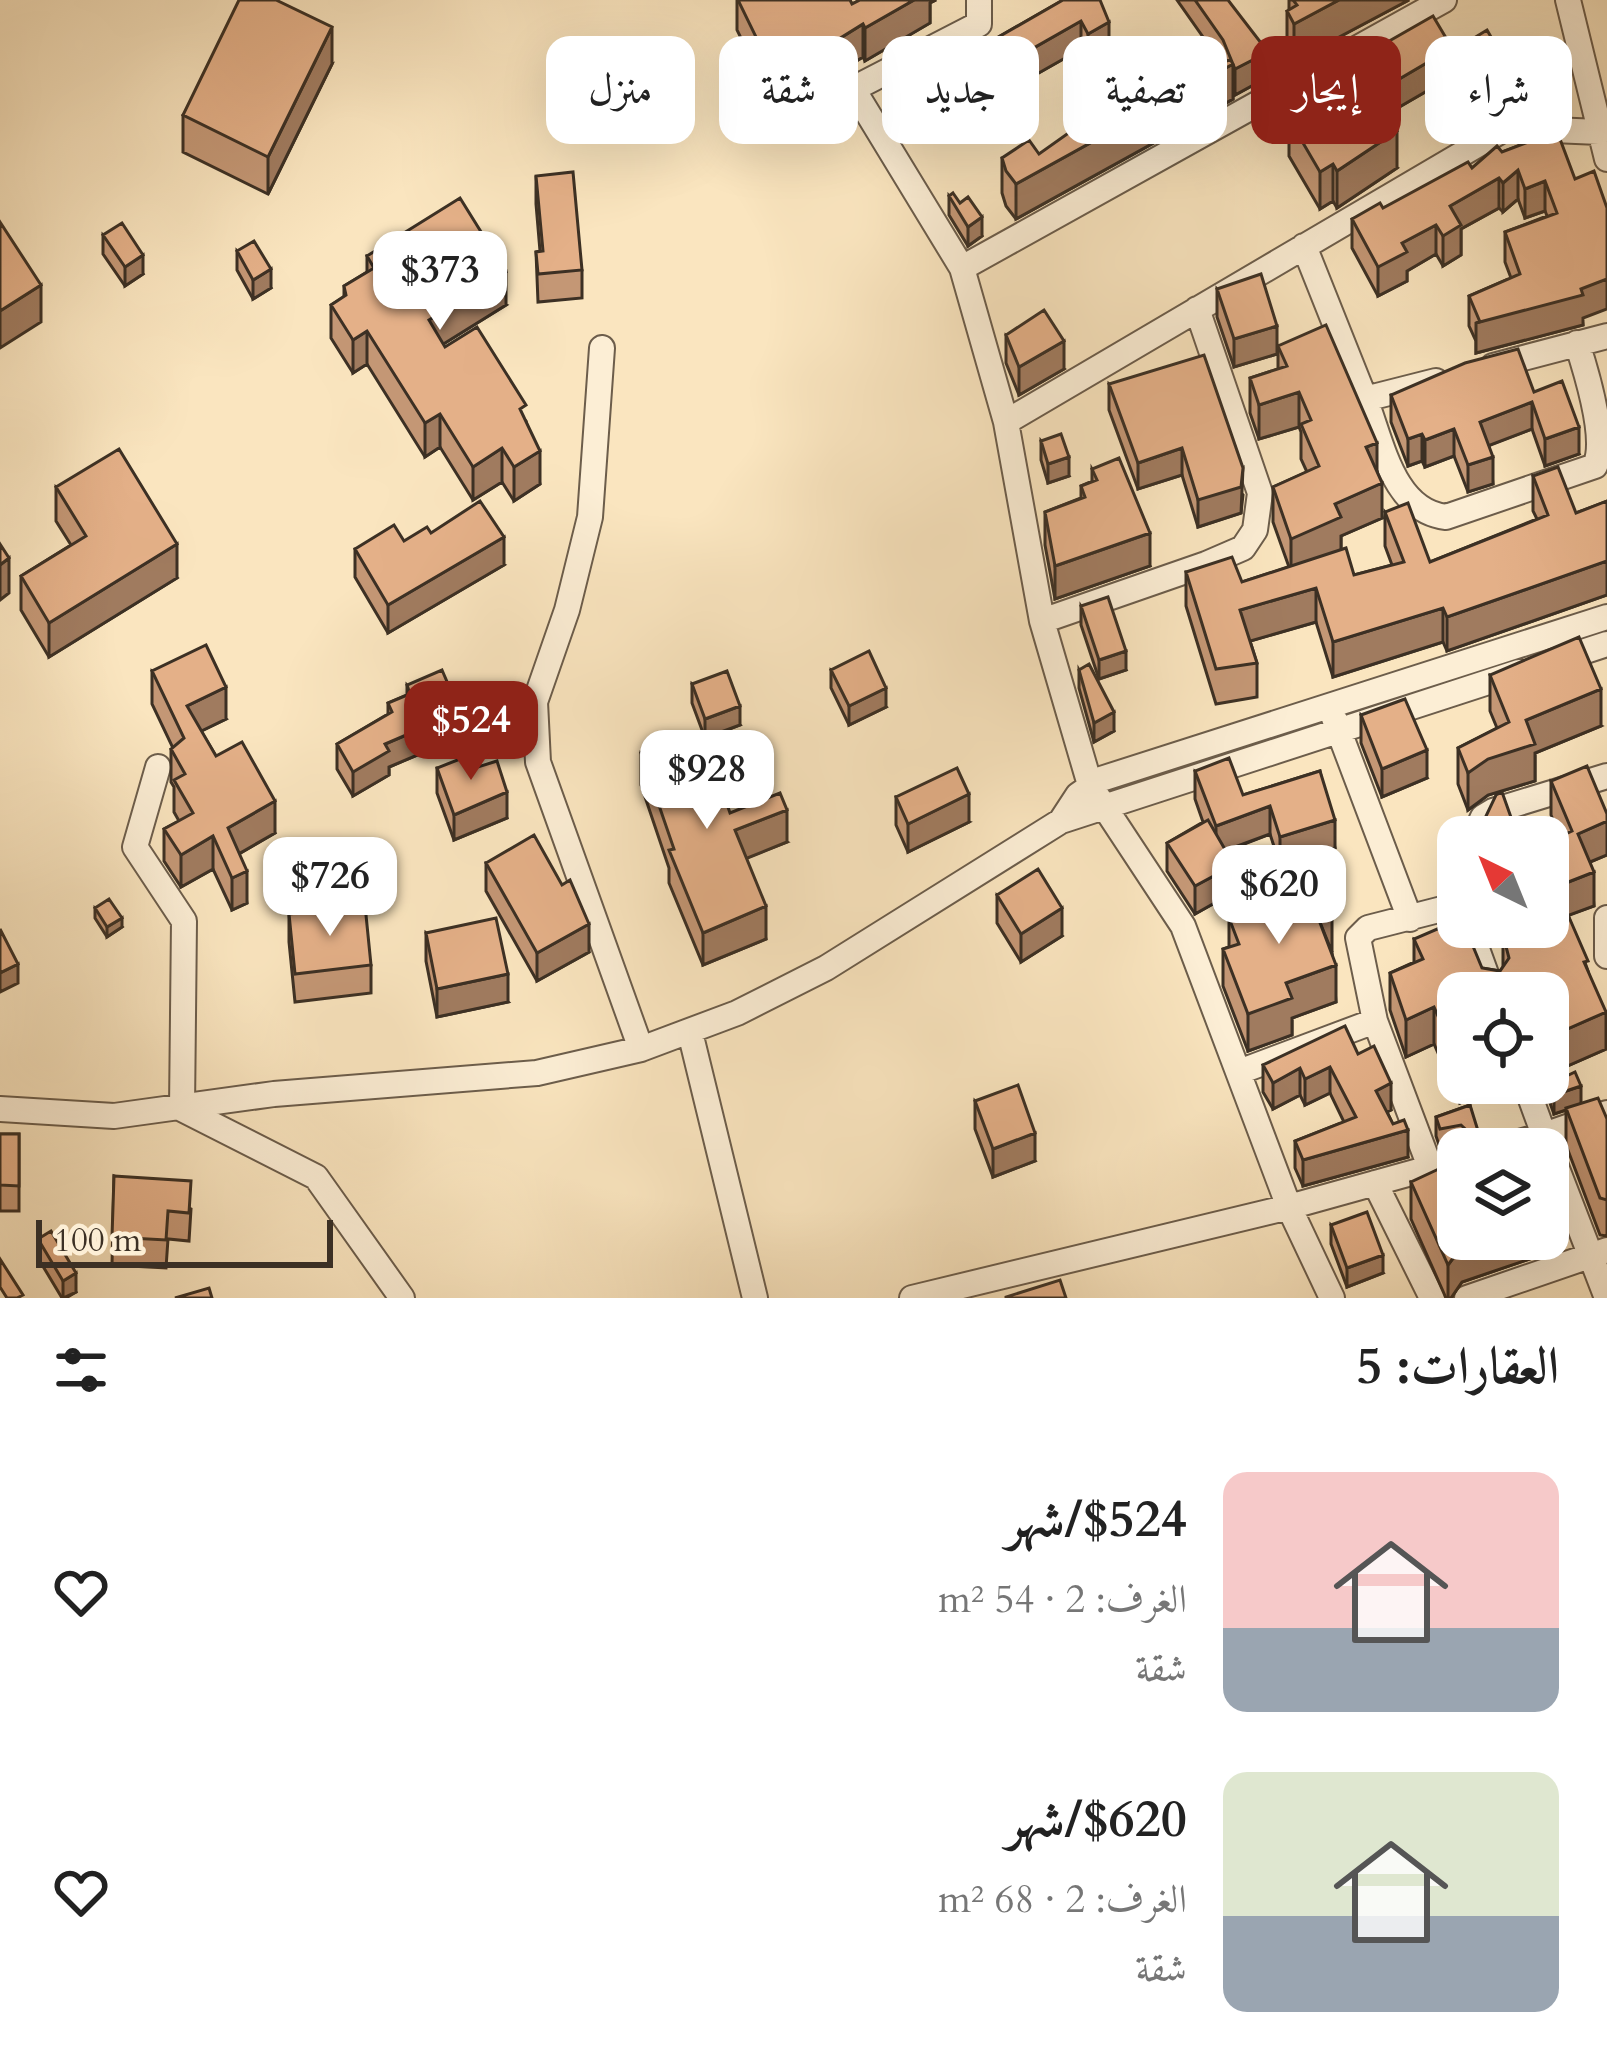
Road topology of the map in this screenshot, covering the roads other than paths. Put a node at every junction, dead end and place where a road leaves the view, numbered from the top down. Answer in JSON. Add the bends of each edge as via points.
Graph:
{"nodes":[{"id":1,"x":979,"y":0,"type":"edge"},
{"id":2,"x":1444,"y":0,"type":"edge"},
{"id":3,"x":1568,"y":0,"type":"edge"},
{"id":4,"x":1599,"y":132,"type":"junction"},
{"id":5,"x":1607,"y":159,"type":"edge"},
{"id":6,"x":1304,"y":246,"type":"junction"},
{"id":7,"x":962,"y":268,"type":"junction"},
{"id":8,"x":1197,"y":309,"type":"junction"},
{"id":9,"x":1607,"y":336,"type":"edge"},
{"id":10,"x":1577,"y":343,"type":"junction"},
{"id":11,"x":602,"y":348,"type":"dead end"},
{"id":12,"x":1365,"y":399,"type":"junction"},
{"id":13,"x":1006,"y":422,"type":"junction"},
{"id":14,"x":1607,"y":616,"type":"edge"},
{"id":15,"x":1042,"y":621,"type":"junction"},
{"id":16,"x":1607,"y":644,"type":"edge"},
{"id":17,"x":1329,"y":704,"type":"junction"},
{"id":18,"x":1339,"y":731,"type":"junction"},
{"id":19,"x":158,"y":767,"type":"dead end"},
{"id":20,"x":1607,"y":776,"type":"edge"},
{"id":21,"x":1090,"y":785,"type":"junction"},
{"id":22,"x":1103,"y":812,"type":"junction"},
{"id":23,"x":1485,"y":816,"type":"edge"},
{"id":24,"x":1061,"y":821,"type":"junction"},
{"id":25,"x":1437,"y":911,"type":"edge"},
{"id":26,"x":1607,"y":918,"type":"edge"},
{"id":27,"x":1410,"y":919,"type":"junction"},
{"id":28,"x":1607,"y":956,"type":"edge"},
{"id":29,"x":1375,"y":1021,"type":"junction"},
{"id":30,"x":690,"y":1032,"type":"junction"},
{"id":31,"x":640,"y":1049,"type":"junction"},
{"id":32,"x":1239,"y":1072,"type":"junction"},
{"id":33,"x":0,"y":1109,"type":"edge"},
{"id":34,"x":182,"y":1109,"type":"junction"},
{"id":35,"x":1607,"y":1113,"type":"edge"},
{"id":36,"x":1564,"y":1128,"type":"edge"},
{"id":37,"x":1437,"y":1165,"type":"edge"},
{"id":38,"x":1430,"y":1167,"type":"junction"},
{"id":39,"x":1375,"y":1183,"type":"junction"},
{"id":40,"x":1569,"y":1189,"type":"edge"},
{"id":41,"x":1289,"y":1207,"type":"junction"},
{"id":42,"x":1599,"y":1253,"type":"edge"},
{"id":43,"x":402,"y":1298,"type":"edge"},
{"id":44,"x":755,"y":1298,"type":"edge"},
{"id":45,"x":912,"y":1298,"type":"edge"},
{"id":46,"x":1332,"y":1298,"type":"edge"},
{"id":47,"x":1432,"y":1298,"type":"edge"},
{"id":48,"x":1467,"y":1298,"type":"edge"},
{"id":49,"x":1607,"y":1298,"type":"edge"}],
"edges":[{"from":1,"to":7,"type":"street","via":[[979,24],[853,89]]},
{"from":2,"to":7,"type":"street"},
{"from":3,"to":4,"type":"street"},
{"from":4,"to":5,"type":"street"},
{"from":4,"to":6,"type":"street","via":[[1507,128]]},
{"from":6,"to":8,"type":"street"},
{"from":6,"to":12,"type":"street"},
{"from":7,"to":13,"type":"street"},
{"from":8,"to":13,"type":"street"},
{"from":8,"to":15,"type":"street","via":[[1260,493],[1255,530],[1243,548]]},
{"from":9,"to":10,"type":"street"},
{"from":10,"to":12,"type":"street"},
{"from":10,"to":12,"type":"street","via":[[1607,440],[1603,458],[1446,517],[1409,502]]},
{"from":11,"to":31,"type":"street","via":[[590,517],[535,702],[538,762]]},
{"from":13,"to":15,"type":"street"},
{"from":14,"to":17,"type":"street"},
{"from":15,"to":21,"type":"street"},
{"from":16,"to":18,"type":"street"},
{"from":17,"to":18,"type":"street"},
{"from":17,"to":21,"type":"street"},
{"from":18,"to":22,"type":"street"},
{"from":18,"to":27,"type":"street"},
{"from":19,"to":34,"type":"street","via":[[135,848],[184,921]]},
{"from":20,"to":23,"type":"street"},
{"from":21,"to":22,"type":"street"},
{"from":21,"to":24,"type":"street"},
{"from":22,"to":24,"type":"street"},
{"from":22,"to":32,"type":"street","via":[[1183,926]]},
{"from":24,"to":30,"type":"street","via":[[826,968]]},
{"from":25,"to":27,"type":"street"},
{"from":26,"to":28,"type":"street"},
{"from":27,"to":29,"type":"street","via":[[1358,938]]},
{"from":29,"to":32,"type":"street"},
{"from":29,"to":38,"type":"street"},
{"from":30,"to":31,"type":"street"},
{"from":30,"to":44,"type":"street"},
{"from":31,"to":34,"type":"street","via":[[538,1073]]},
{"from":32,"to":41,"type":"street"},
{"from":33,"to":34,"type":"street","via":[[98,1116]]},
{"from":34,"to":43,"type":"street","via":[[316,1177]]},
{"from":35,"to":36,"type":"street"},
{"from":37,"to":38,"type":"street"},
{"from":38,"to":39,"type":"street"},
{"from":39,"to":41,"type":"street"},
{"from":39,"to":47,"type":"street"},
{"from":40,"to":42,"type":"street"},
{"from":41,"to":45,"type":"street"},
{"from":41,"to":46,"type":"street"},
{"from":42,"to":48,"type":"street"},
{"from":42,"to":49,"type":"street"}]}
